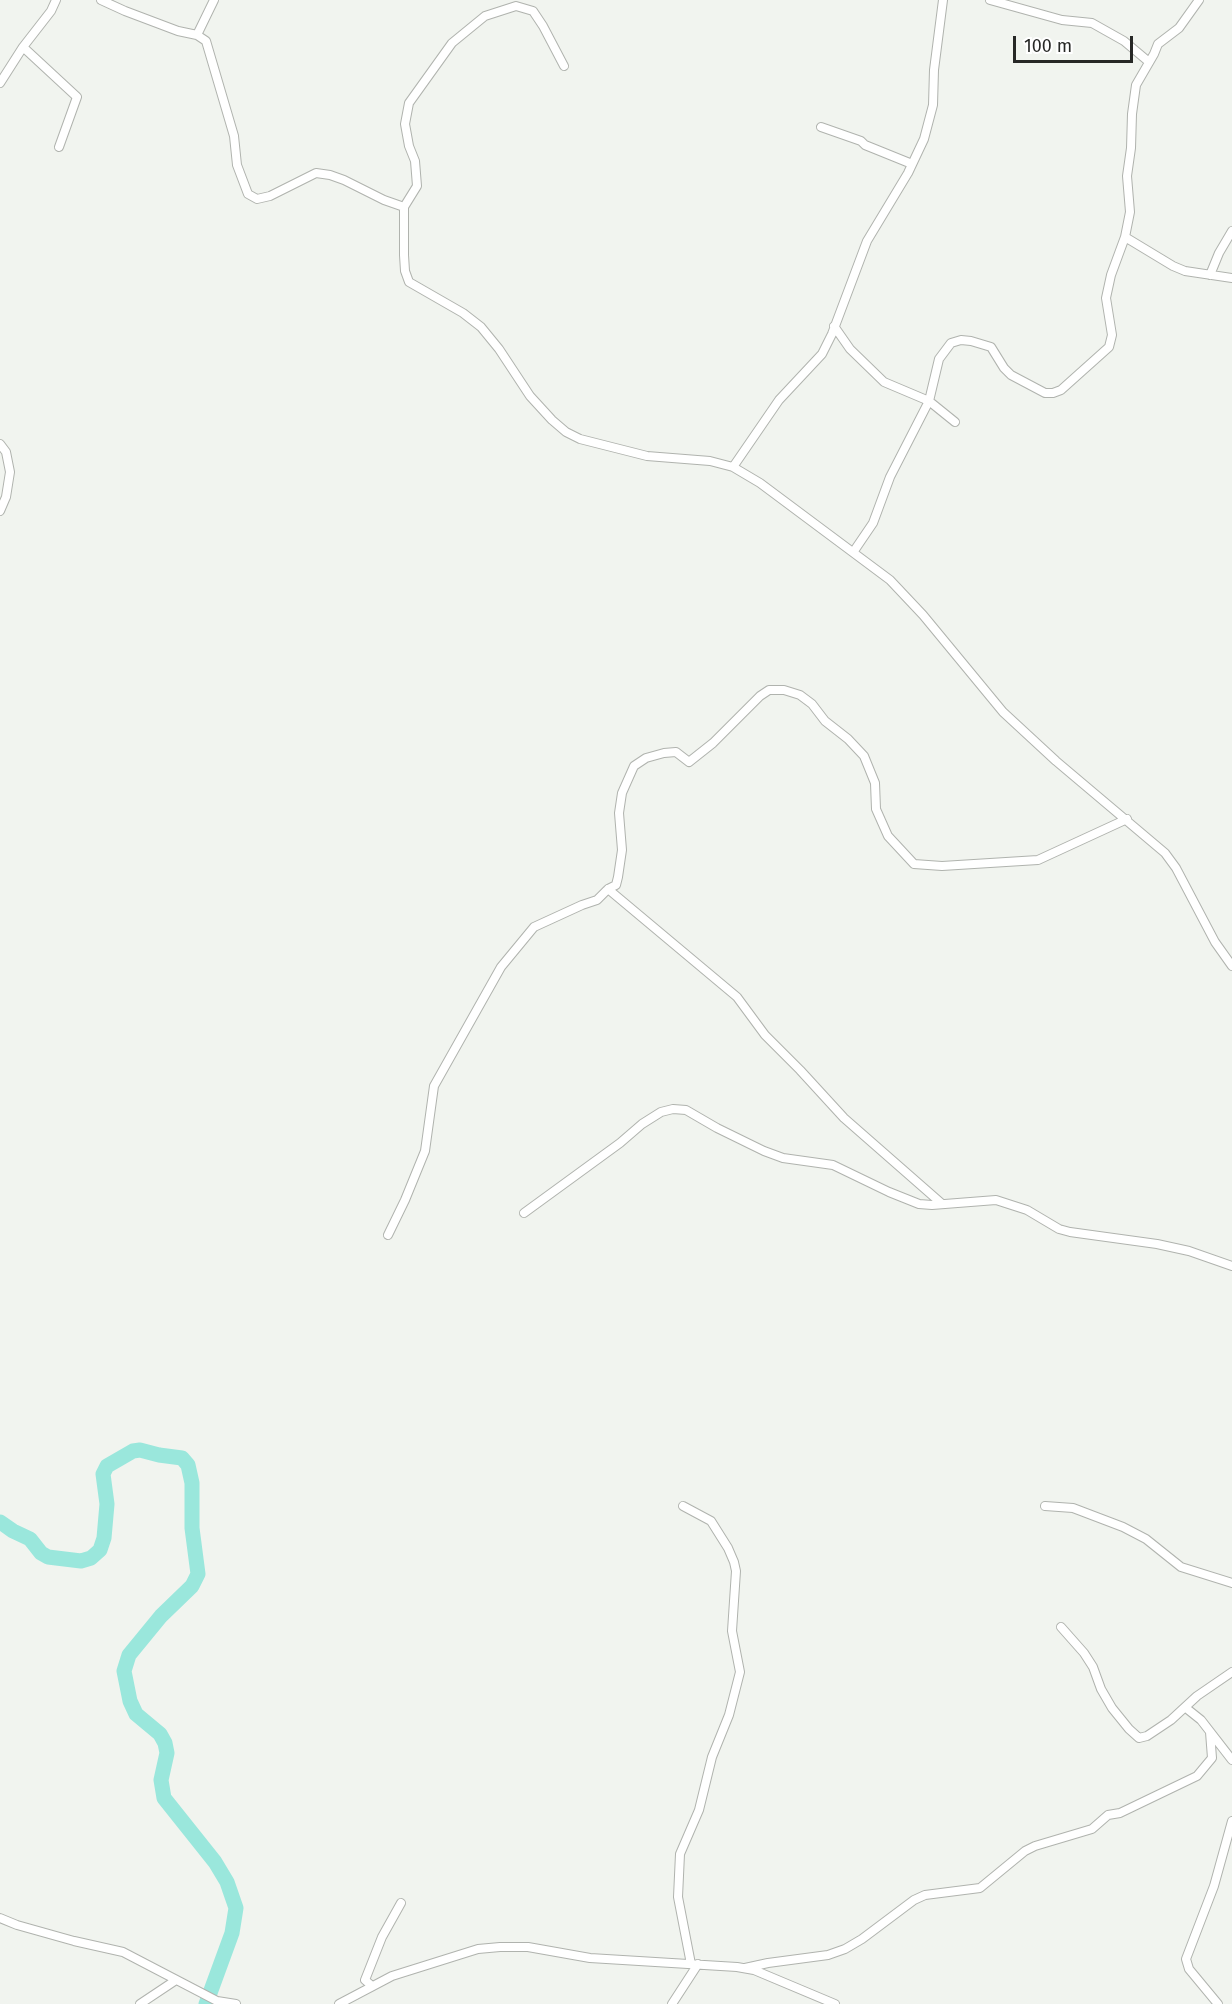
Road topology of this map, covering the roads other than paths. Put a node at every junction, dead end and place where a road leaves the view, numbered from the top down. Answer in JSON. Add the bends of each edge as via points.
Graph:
{"nodes":[{"id":1,"x":56,"y":0,"type":"edge"},
{"id":2,"x":101,"y":0,"type":"edge"},
{"id":3,"x":214,"y":0,"type":"edge"},
{"id":4,"x":943,"y":0,"type":"edge"},
{"id":5,"x":990,"y":0,"type":"edge"},
{"id":6,"x":1199,"y":0,"type":"edge"},
{"id":7,"x":197,"y":35,"type":"junction"},
{"id":8,"x":23,"y":47,"type":"junction"},
{"id":9,"x":1149,"y":62,"type":"junction"},
{"id":10,"x":564,"y":66,"type":"dead end"},
{"id":11,"x":0,"y":83,"type":"edge"},
{"id":12,"x":821,"y":127,"type":"dead end"},
{"id":13,"x":59,"y":147,"type":"dead end"},
{"id":14,"x":912,"y":164,"type":"junction"},
{"id":15,"x":404,"y":207,"type":"junction"},
{"id":16,"x":1232,"y":231,"type":"edge"},
{"id":17,"x":1125,"y":237,"type":"junction"},
{"id":18,"x":1210,"y":275,"type":"junction"},
{"id":19,"x":1232,"y":278,"type":"edge"},
{"id":20,"x":834,"y":326,"type":"junction"},
{"id":21,"x":930,"y":401,"type":"junction"},
{"id":22,"x":955,"y":422,"type":"dead end"},
{"id":23,"x":0,"y":444,"type":"edge"},
{"id":24,"x":733,"y":467,"type":"junction"},
{"id":25,"x":0,"y":511,"type":"edge"},
{"id":26,"x":854,"y":551,"type":"junction"},
{"id":27,"x":1127,"y":819,"type":"junction"},
{"id":28,"x":608,"y":889,"type":"junction"},
{"id":29,"x":1232,"y":966,"type":"edge"},
{"id":30,"x":941,"y":1203,"type":"junction"},
{"id":31,"x":524,"y":1213,"type":"dead end"},
{"id":32,"x":388,"y":1235,"type":"dead end"},
{"id":33,"x":1232,"y":1266,"type":"edge"},
{"id":34,"x":683,"y":1506,"type":"dead end"},
{"id":35,"x":1045,"y":1506,"type":"dead end"},
{"id":36,"x":1232,"y":1583,"type":"edge"},
{"id":37,"x":1061,"y":1627,"type":"dead end"},
{"id":38,"x":1232,"y":1672,"type":"edge"},
{"id":39,"x":1186,"y":1708,"type":"junction"},
{"id":40,"x":1210,"y":1732,"type":"junction"},
{"id":41,"x":1232,"y":1760,"type":"edge"},
{"id":42,"x":1232,"y":1821,"type":"edge"},
{"id":43,"x":401,"y":1903,"type":"dead end"},
{"id":44,"x":0,"y":1918,"type":"edge"},
{"id":45,"x":695,"y":1964,"type":"junction"},
{"id":46,"x":745,"y":1968,"type":"junction"},
{"id":47,"x":176,"y":1980,"type":"junction"},
{"id":48,"x":372,"y":1986,"type":"junction"},
{"id":49,"x":140,"y":2004,"type":"edge"},
{"id":50,"x":236,"y":2004,"type":"edge"},
{"id":51,"x":339,"y":2004,"type":"edge"},
{"id":52,"x":672,"y":2004,"type":"edge"},
{"id":53,"x":835,"y":2004,"type":"edge"},
{"id":54,"x":1218,"y":2004,"type":"edge"}],
"edges":[{"from":1,"to":8,"type":"street"},
{"from":2,"to":7,"type":"street","via":[[125,12]]},
{"from":3,"to":7,"type":"street"},
{"from":4,"to":14,"type":"street","via":[[933,105]]},
{"from":5,"to":9,"type":"street","via":[[1062,20],[1092,23],[1124,41]]},
{"from":6,"to":9,"type":"street","via":[[1179,28],[1158,44]]},
{"from":7,"to":15,"type":"street","via":[[206,41],[248,194],[257,199],[270,195],[316,173],[344,180]]},
{"from":8,"to":11,"type":"street"},
{"from":8,"to":13,"type":"street","via":[[77,97]]},
{"from":9,"to":17,"type":"street","via":[[1136,85],[1127,176],[1130,212]]},
{"from":10,"to":15,"type":"street","via":[[533,11],[516,6],[485,16],[452,43],[409,103],[405,124],[417,186]]},
{"from":12,"to":14,"type":"street"},
{"from":14,"to":20,"type":"street","via":[[867,241]]},
{"from":15,"to":24,"type":"street","via":[[405,271],[409,282],[481,327],[530,396],[566,432],[647,456],[710,461]]},
{"from":16,"to":18,"type":"street"},
{"from":17,"to":18,"type":"street","via":[[1173,266]]},
{"from":17,"to":21,"type":"street","via":[[1108,287],[1112,342],[1070,382],[1053,393],[1037,390],[1011,375],[991,347],[961,340],[951,343],[939,359]]},
{"from":18,"to":19,"type":"street"},
{"from":20,"to":21,"type":"street","via":[[850,349],[884,382]]},
{"from":20,"to":24,"type":"street","via":[[822,354],[779,400]]},
{"from":21,"to":22,"type":"street"},
{"from":21,"to":26,"type":"street","via":[[890,477],[873,523]]},
{"from":23,"to":25,"type":"street","via":[[10,472]]},
{"from":24,"to":26,"type":"street"},
{"from":26,"to":27,"type":"street","via":[[911,602],[1004,712]]},
{"from":27,"to":28,"type":"street","via":[[1038,860],[914,864],[888,836],[876,809],[875,783],[864,756],[800,695],[769,690],[689,762],[676,752],[646,758],[634,766],[619,813],[622,850],[618,877],[616,885]]},
{"from":27,"to":29,"type":"street","via":[[1176,868]]},
{"from":28,"to":30,"type":"street","via":[[737,998],[765,1035],[844,1118]]},
{"from":28,"to":32,"type":"street","via":[[597,900],[534,927],[501,968],[434,1086],[425,1151]]},
{"from":30,"to":31,"type":"street","via":[[919,1204],[833,1165],[773,1154],[687,1110],[673,1109],[642,1124]]},
{"from":30,"to":33,"type":"street","via":[[996,1200],[1027,1210],[1059,1229],[1157,1244]]},
{"from":34,"to":45,"type":"street","via":[[711,1521],[734,1562],[732,1631],[740,1672],[699,1810],[680,1854],[678,1897]]},
{"from":35,"to":36,"type":"street","via":[[1073,1508],[1123,1527],[1146,1539],[1181,1567]]},
{"from":37,"to":39,"type":"street","via":[[1093,1667],[1112,1708],[1139,1738]]},
{"from":38,"to":39,"type":"street"},
{"from":39,"to":40,"type":"street"},
{"from":40,"to":41,"type":"street"},
{"from":40,"to":46,"type":"street","via":[[1212,1758],[1197,1776],[1108,1815],[1092,1829],[1035,1846],[980,1888],[925,1895],[862,1939],[828,1955]]},
{"from":42,"to":54,"type":"street","via":[[1214,1886],[1186,1959],[1189,1969]]},
{"from":43,"to":48,"type":"street","via":[[365,1980]]},
{"from":44,"to":47,"type":"street","via":[[123,1952]]},
{"from":45,"to":46,"type":"street"},
{"from":45,"to":48,"type":"street","via":[[590,1958],[528,1947],[500,1947],[478,1949]]},
{"from":45,"to":52,"type":"street"},
{"from":46,"to":53,"type":"street"},
{"from":47,"to":49,"type":"street"},
{"from":47,"to":50,"type":"street","via":[[217,2001]]},
{"from":48,"to":51,"type":"street"}]}
